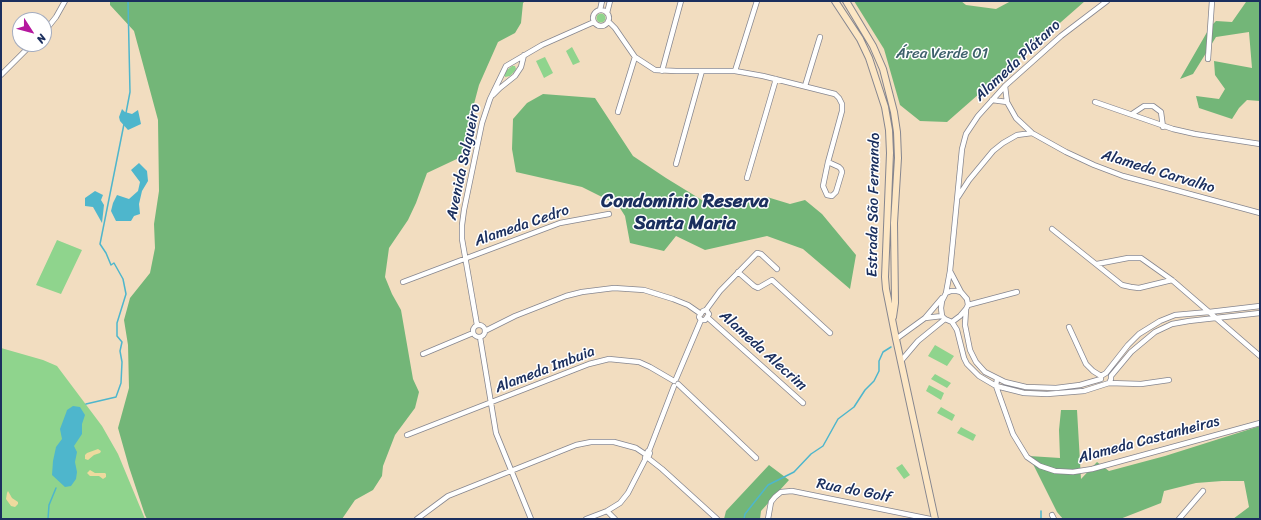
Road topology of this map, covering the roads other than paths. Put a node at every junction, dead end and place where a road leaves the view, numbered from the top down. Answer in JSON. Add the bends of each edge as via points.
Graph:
{"nodes":[{"id":1,"x":65,"y":1,"type":"edge"},
{"id":2,"x":602,"y":1,"type":"edge"},
{"id":3,"x":610,"y":1,"type":"edge"},
{"id":4,"x":681,"y":1,"type":"edge"},
{"id":5,"x":757,"y":1,"type":"edge"},
{"id":6,"x":835,"y":1,"type":"edge"},
{"id":7,"x":846,"y":1,"type":"edge"},
{"id":8,"x":1107,"y":1,"type":"edge"},
{"id":9,"x":1212,"y":1,"type":"edge"},
{"id":10,"x":600,"y":10,"type":"junction"},
{"id":11,"x":607,"y":13,"type":"junction"},
{"id":12,"x":608,"y":21,"type":"junction"},
{"id":13,"x":52,"y":22,"type":"edge"},
{"id":14,"x":594,"y":22,"type":"junction"},
{"id":15,"x":820,"y":37,"type":"dead end"},
{"id":16,"x":24,"y":52,"type":"edge"},
{"id":17,"x":524,"y":55,"type":"junction"},
{"id":18,"x":635,"y":57,"type":"junction"},
{"id":19,"x":1208,"y":59,"type":"dead end"},
{"id":20,"x":515,"y":61,"type":"junction"},
{"id":21,"x":521,"y":67,"type":"junction"},
{"id":22,"x":662,"y":71,"type":"junction"},
{"id":23,"x":702,"y":71,"type":"junction"},
{"id":24,"x":735,"y":71,"type":"junction"},
{"id":25,"x":1,"y":75,"type":"edge"},
{"id":26,"x":500,"y":77,"type":"junction"},
{"id":27,"x":776,"y":79,"type":"junction"},
{"id":28,"x":508,"y":82,"type":"junction"},
{"id":29,"x":805,"y":86,"type":"junction"},
{"id":30,"x":1005,"y":86,"type":"junction"},
{"id":31,"x":490,"y":99,"type":"junction"},
{"id":32,"x":992,"y":100,"type":"junction"},
{"id":33,"x":1008,"y":102,"type":"junction"},
{"id":34,"x":1095,"y":102,"type":"dead end"},
{"id":35,"x":618,"y":112,"type":"dead end"},
{"id":36,"x":1132,"y":114,"type":"junction"},
{"id":37,"x":1022,"y":124,"type":"junction"},
{"id":38,"x":1163,"y":127,"type":"junction"},
{"id":39,"x":1032,"y":133,"type":"junction"},
{"id":40,"x":1017,"y":135,"type":"junction"},
{"id":41,"x":1260,"y":144,"type":"edge"},
{"id":42,"x":828,"y":162,"type":"junction"},
{"id":43,"x":676,"y":164,"type":"dead end"},
{"id":44,"x":959,"y":177,"type":"junction"},
{"id":45,"x":747,"y":178,"type":"dead end"},
{"id":46,"x":969,"y":180,"type":"junction"},
{"id":47,"x":957,"y":197,"type":"junction"},
{"id":48,"x":1260,"y":213,"type":"edge"},
{"id":49,"x":609,"y":214,"type":"dead end"},
{"id":50,"x":1052,"y":229,"type":"dead end"},
{"id":51,"x":467,"y":258,"type":"junction"},
{"id":52,"x":1097,"y":264,"type":"junction"},
{"id":53,"x":777,"y":270,"type":"dead end"},
{"id":54,"x":950,"y":271,"type":"junction"},
{"id":55,"x":738,"y":272,"type":"junction"},
{"id":56,"x":1172,"y":280,"type":"junction"},
{"id":57,"x":403,"y":282,"type":"dead end"},
{"id":58,"x":962,"y":292,"type":"junction"},
{"id":59,"x":1017,"y":292,"type":"dead end"},
{"id":60,"x":945,"y":295,"type":"junction"},
{"id":61,"x":1260,"y":306,"type":"edge"},
{"id":62,"x":967,"y":307,"type":"junction"},
{"id":63,"x":1232,"y":309,"type":"junction"},
{"id":64,"x":706,"y":310,"type":"junction"},
{"id":65,"x":1209,"y":312,"type":"junction"},
{"id":66,"x":1260,"y":313,"type":"edge"},
{"id":67,"x":701,"y":314,"type":"junction"},
{"id":68,"x":707,"y":317,"type":"junction"},
{"id":69,"x":1234,"y":317,"type":"junction"},
{"id":70,"x":925,"y":318,"type":"junction"},
{"id":71,"x":943,"y":318,"type":"junction"},
{"id":72,"x":1216,"y":319,"type":"junction"},
{"id":73,"x":701,"y":320,"type":"junction"},
{"id":74,"x":952,"y":322,"type":"junction"},
{"id":75,"x":477,"y":325,"type":"junction"},
{"id":76,"x":893,"y":325,"type":"junction"},
{"id":77,"x":1069,"y":327,"type":"dead end"},
{"id":78,"x":485,"y":331,"type":"junction"},
{"id":79,"x":473,"y":332,"type":"junction"},
{"id":80,"x":830,"y":333,"type":"dead end"},
{"id":81,"x":480,"y":337,"type":"junction"},
{"id":82,"x":896,"y":339,"type":"junction"},
{"id":83,"x":423,"y":354,"type":"dead end"},
{"id":84,"x":1260,"y":356,"type":"edge"},
{"id":85,"x":901,"y":361,"type":"junction"},
{"id":86,"x":1103,"y":376,"type":"junction"},
{"id":87,"x":1111,"y":376,"type":"junction"},
{"id":88,"x":997,"y":379,"type":"junction"},
{"id":89,"x":1169,"y":380,"type":"dead end"},
{"id":90,"x":676,"y":383,"type":"junction"},
{"id":91,"x":1107,"y":383,"type":"junction"},
{"id":92,"x":996,"y":386,"type":"junction"},
{"id":93,"x":491,"y":403,"type":"junction"},
{"id":94,"x":803,"y":403,"type":"dead end"},
{"id":95,"x":1260,"y":423,"type":"edge"},
{"id":96,"x":407,"y":435,"type":"dead end"},
{"id":97,"x":647,"y":455,"type":"junction"},
{"id":98,"x":756,"y":458,"type":"dead end"},
{"id":99,"x":511,"y":471,"type":"junction"},
{"id":100,"x":1203,"y":490,"type":"dead end"},
{"id":101,"x":607,"y":512,"type":"junction"},
{"id":102,"x":417,"y":519,"type":"edge"},
{"id":103,"x":531,"y":519,"type":"edge"},
{"id":104,"x":586,"y":519,"type":"edge"},
{"id":105,"x":615,"y":519,"type":"edge"},
{"id":106,"x":717,"y":519,"type":"edge"},
{"id":107,"x":768,"y":519,"type":"edge"},
{"id":108,"x":930,"y":519,"type":"edge"},
{"id":109,"x":934,"y":519,"type":"edge"},
{"id":110,"x":1179,"y":519,"type":"edge"}],
"edges":[{"from":1,"to":13,"type":"street"},
{"from":2,"to":10,"type":"street"},
{"from":3,"to":11,"type":"street"},
{"from":4,"to":22,"type":"street"},
{"from":5,"to":24,"type":"street"},
{"from":6,"to":76,"type":"main road","name":"Estrada São Fernando","via":[[860,39],[869,58],[885,107],[890,153],[885,277]]},
{"from":7,"to":76,"type":"main road","name":"Estrada São Fernando","via":[[873,46],[883,69],[897,132]]},
{"from":8,"to":30,"type":"street","name":"Alameda Plátano","via":[[1061,36]]},
{"from":9,"to":19,"type":"street"},
{"from":10,"to":11,"type":"street"},
{"from":10,"to":14,"type":"street","via":[[594,15]]},
{"from":11,"to":12,"type":"street"},
{"from":12,"to":14,"type":"street","via":[[602,25]]},
{"from":12,"to":18,"type":"street"},
{"from":14,"to":17,"type":"street"},
{"from":15,"to":29,"type":"street"},
{"from":16,"to":25,"type":"street"},
{"from":17,"to":20,"type":"street","name":"Avenida Salgueiro"},
{"from":17,"to":21,"type":"street","name":"Avenida Salgueiro"},
{"from":18,"to":22,"type":"street","via":[[648,67]]},
{"from":18,"to":35,"type":"street"},
{"from":20,"to":21,"type":"street"},
{"from":20,"to":26,"type":"street","name":"Avenida Salgueiro","via":[[506,66]]},
{"from":21,"to":28,"type":"street","name":"Avenida Salgueiro","via":[[516,76]]},
{"from":22,"to":23,"type":"street"},
{"from":23,"to":24,"type":"street"},
{"from":23,"to":43,"type":"street"},
{"from":24,"to":27,"type":"street"},
{"from":26,"to":28,"type":"street"},
{"from":26,"to":31,"type":"street","name":"Avenida Salgueiro"},
{"from":27,"to":29,"type":"street"},
{"from":27,"to":45,"type":"street"},
{"from":28,"to":31,"type":"street","name":"Avenida Salgueiro"},
{"from":29,"to":42,"type":"street","via":[[835,94],[842,104]]},
{"from":30,"to":32,"type":"street","name":"Alameda Plátano"},
{"from":30,"to":33,"type":"street","name":"Alameda Carvalho"},
{"from":31,"to":51,"type":"street","name":"Avenida Salgueiro","via":[[482,123],[464,210],[462,239]]},
{"from":32,"to":33,"type":"street"},
{"from":32,"to":44,"type":"street","name":"Alameda Plátano","via":[[966,134]]},
{"from":33,"to":37,"type":"street","name":"Alameda Carvalho","via":[[1011,111]]},
{"from":34,"to":36,"type":"street"},
{"from":36,"to":38,"type":"street"},
{"from":36,"to":38,"type":"street","via":[[1144,106],[1153,106],[1161,112]]},
{"from":37,"to":39,"type":"street","name":"Alameda Carvalho"},
{"from":37,"to":40,"type":"street"},
{"from":38,"to":41,"type":"street"},
{"from":39,"to":40,"type":"street"},
{"from":39,"to":48,"type":"street","name":"Alameda Carvalho","via":[[1094,166]]},
{"from":40,"to":46,"type":"street","via":[[994,151]]},
{"from":42,"to":42,"type":"street","via":[[823,186],[827,195],[832,196],[836,192],[842,172],[839,167]]},
{"from":44,"to":46,"type":"street"},
{"from":44,"to":47,"type":"street","name":"Alameda Plátano"},
{"from":46,"to":47,"type":"street"},
{"from":47,"to":54,"type":"street","name":"Alameda Plátano"},
{"from":49,"to":51,"type":"street","name":"Alameda Cedro","via":[[560,223]]},
{"from":50,"to":52,"type":"street"},
{"from":51,"to":57,"type":"street","name":"Alameda Cedro"},
{"from":51,"to":75,"type":"street","name":"Avenida Salgueiro"},
{"from":52,"to":56,"type":"street","via":[[1141,258]]},
{"from":52,"to":56,"type":"street","via":[[1122,285],[1130,287],[1139,288]]},
{"from":53,"to":55,"type":"street","via":[[757,253]]},
{"from":54,"to":58,"type":"street"},
{"from":54,"to":60,"type":"street","name":"Alameda Plátano"},
{"from":55,"to":64,"type":"street"},
{"from":55,"to":80,"type":"street","via":[[758,288],[772,280]]},
{"from":56,"to":65,"type":"street"},
{"from":58,"to":60,"type":"street","via":[[951,291]]},
{"from":58,"to":62,"type":"street","via":[[967,299]]},
{"from":59,"to":62,"type":"street"},
{"from":60,"to":70,"type":"street"},
{"from":60,"to":71,"type":"street","via":[[941,308]]},
{"from":61,"to":63,"type":"street"},
{"from":62,"to":74,"type":"street"},
{"from":62,"to":88,"type":"street","via":[[966,325],[970,350],[980,368]]},
{"from":63,"to":65,"type":"street"},
{"from":63,"to":69,"type":"street"},
{"from":64,"to":67,"type":"street"},
{"from":64,"to":68,"type":"street","via":[[709,314]]},
{"from":65,"to":72,"type":"street"},
{"from":65,"to":86,"type":"street","via":[[1175,315],[1160,321],[1139,334]]},
{"from":66,"to":69,"type":"street"},
{"from":67,"to":73,"type":"street"},
{"from":67,"to":78,"type":"street","via":[[688,305],[644,290],[614,288],[566,296]]},
{"from":68,"to":73,"type":"street"},
{"from":68,"to":94,"type":"street","name":"Alameda Alecrim"},
{"from":69,"to":72,"type":"street"},
{"from":70,"to":71,"type":"street"},
{"from":70,"to":82,"type":"street"},
{"from":71,"to":74,"type":"street"},
{"from":71,"to":85,"type":"street"},
{"from":72,"to":84,"type":"street"},
{"from":72,"to":87,"type":"street","via":[[1172,324],[1155,332],[1131,352]]},
{"from":73,"to":90,"type":"street"},
{"from":74,"to":92,"type":"street","via":[[957,330],[967,364],[979,376]]},
{"from":75,"to":78,"type":"street","via":[[482,326]]},
{"from":75,"to":79,"type":"street"},
{"from":76,"to":82,"type":"main road","name":"Estrada São Fernando"},
{"from":77,"to":86,"type":"street","via":[[1086,364]]},
{"from":78,"to":81,"type":"street"},
{"from":79,"to":81,"type":"street","via":[[475,336]]},
{"from":79,"to":83,"type":"street"},
{"from":81,"to":93,"type":"street"},
{"from":82,"to":85,"type":"main road","name":"Estrada São Fernando"},
{"from":85,"to":109,"type":"main road","name":"Estrada São Fernando"},
{"from":86,"to":87,"type":"street"},
{"from":86,"to":88,"type":"street","via":[[1080,385],[1056,388],[1026,387]]},
{"from":86,"to":91,"type":"street","via":[[1103,383]]},
{"from":87,"to":91,"type":"street"},
{"from":88,"to":92,"type":"street"},
{"from":89,"to":91,"type":"street","via":[[1141,384]]},
{"from":90,"to":93,"type":"street","name":"Alameda Imbuia","via":[[639,362],[608,359],[589,364]]},
{"from":90,"to":97,"type":"street"},
{"from":90,"to":98,"type":"street","name":"Alameda Imbuia"},
{"from":91,"to":92,"type":"street","via":[[1084,391],[1047,394],[1024,393]]},
{"from":92,"to":95,"type":"street","name":"Alameda Castanheiras","via":[[1013,434],[1027,457],[1040,466],[1055,471],[1092,469]]},
{"from":93,"to":96,"type":"street","name":"Alameda Imbuia"},
{"from":93,"to":99,"type":"street","via":[[496,433]]},
{"from":97,"to":99,"type":"street","via":[[626,445],[591,442],[576,445]]},
{"from":97,"to":101,"type":"street","via":[[628,492],[620,503]]},
{"from":97,"to":106,"type":"street"},
{"from":99,"to":102,"type":"street","via":[[448,496]]},
{"from":99,"to":103,"type":"street"},
{"from":100,"to":110,"type":"street"},
{"from":101,"to":104,"type":"street"},
{"from":101,"to":105,"type":"street"},
{"from":107,"to":108,"type":"street","name":"Rua do Golf","via":[[771,502],[775,497],[781,492],[792,491]]}]}
